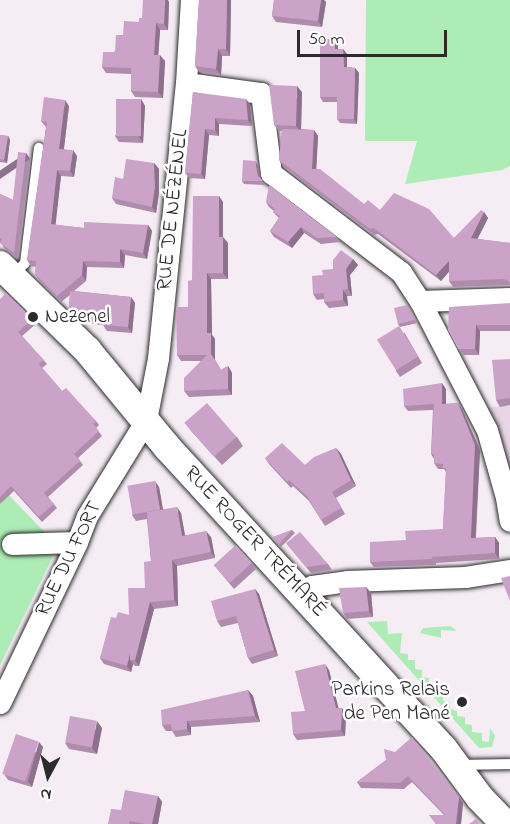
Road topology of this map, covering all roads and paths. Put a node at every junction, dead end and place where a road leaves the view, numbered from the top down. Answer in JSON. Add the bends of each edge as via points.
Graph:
{"nodes":[{"id":1,"x":191,"y":0,"type":"edge"},
{"id":2,"x":186,"y":83,"type":"junction"},
{"id":3,"x":39,"y":148,"type":"dead end"},
{"id":4,"x":6,"y":271,"type":"edge"},
{"id":5,"x":510,"y":298,"type":"edge"},
{"id":6,"x":420,"y":301,"type":"junction"},
{"id":7,"x":146,"y":420,"type":"junction"},
{"id":8,"x":510,"y":521,"type":"edge"},
{"id":9,"x":77,"y":542,"type":"junction"},
{"id":10,"x":12,"y":544,"type":"dead end"},
{"id":11,"x":510,"y":570,"type":"edge"},
{"id":12,"x":300,"y":592,"type":"junction"},
{"id":13,"x":0,"y":703,"type":"edge"},
{"id":14,"x":510,"y":764,"type":"edge"},
{"id":15,"x":456,"y":765,"type":"junction"},
{"id":16,"x":505,"y":824,"type":"edge"}],
"edges":[{"from":1,"to":2,"type":"street","name":"RUE DE NÉZÉNEL"},
{"from":2,"to":6,"type":"street","via":[[261,93],[271,172],[401,272]]},
{"from":2,"to":7,"type":"street","name":"RUE DE NÉZÉNEL","via":[[158,358]]},
{"from":3,"to":4,"type":"lane","via":[[25,263]]},
{"from":4,"to":7,"type":"street","name":"RUE ROGER TRÉMARÉ","via":[[87,350]]},
{"from":5,"to":6,"type":"street"},
{"from":6,"to":8,"type":"street","via":[[487,430]]},
{"from":7,"to":9,"type":"street","name":"RUE DU FORT","via":[[87,516]]},
{"from":7,"to":12,"type":"street","name":"RUE ROGER TRÉMARÉ"},
{"from":9,"to":10,"type":"street"},
{"from":9,"to":13,"type":"street","name":"RUE DU FORT"},
{"from":11,"to":12,"type":"street","via":[[465,577],[347,581],[312,585]]},
{"from":12,"to":15,"type":"street","name":"RUE ROGER TRÉMARÉ"},
{"from":14,"to":15,"type":"lane"},
{"from":15,"to":16,"type":"street","name":"RUE ROGER TRÉMARÉ"}]}
